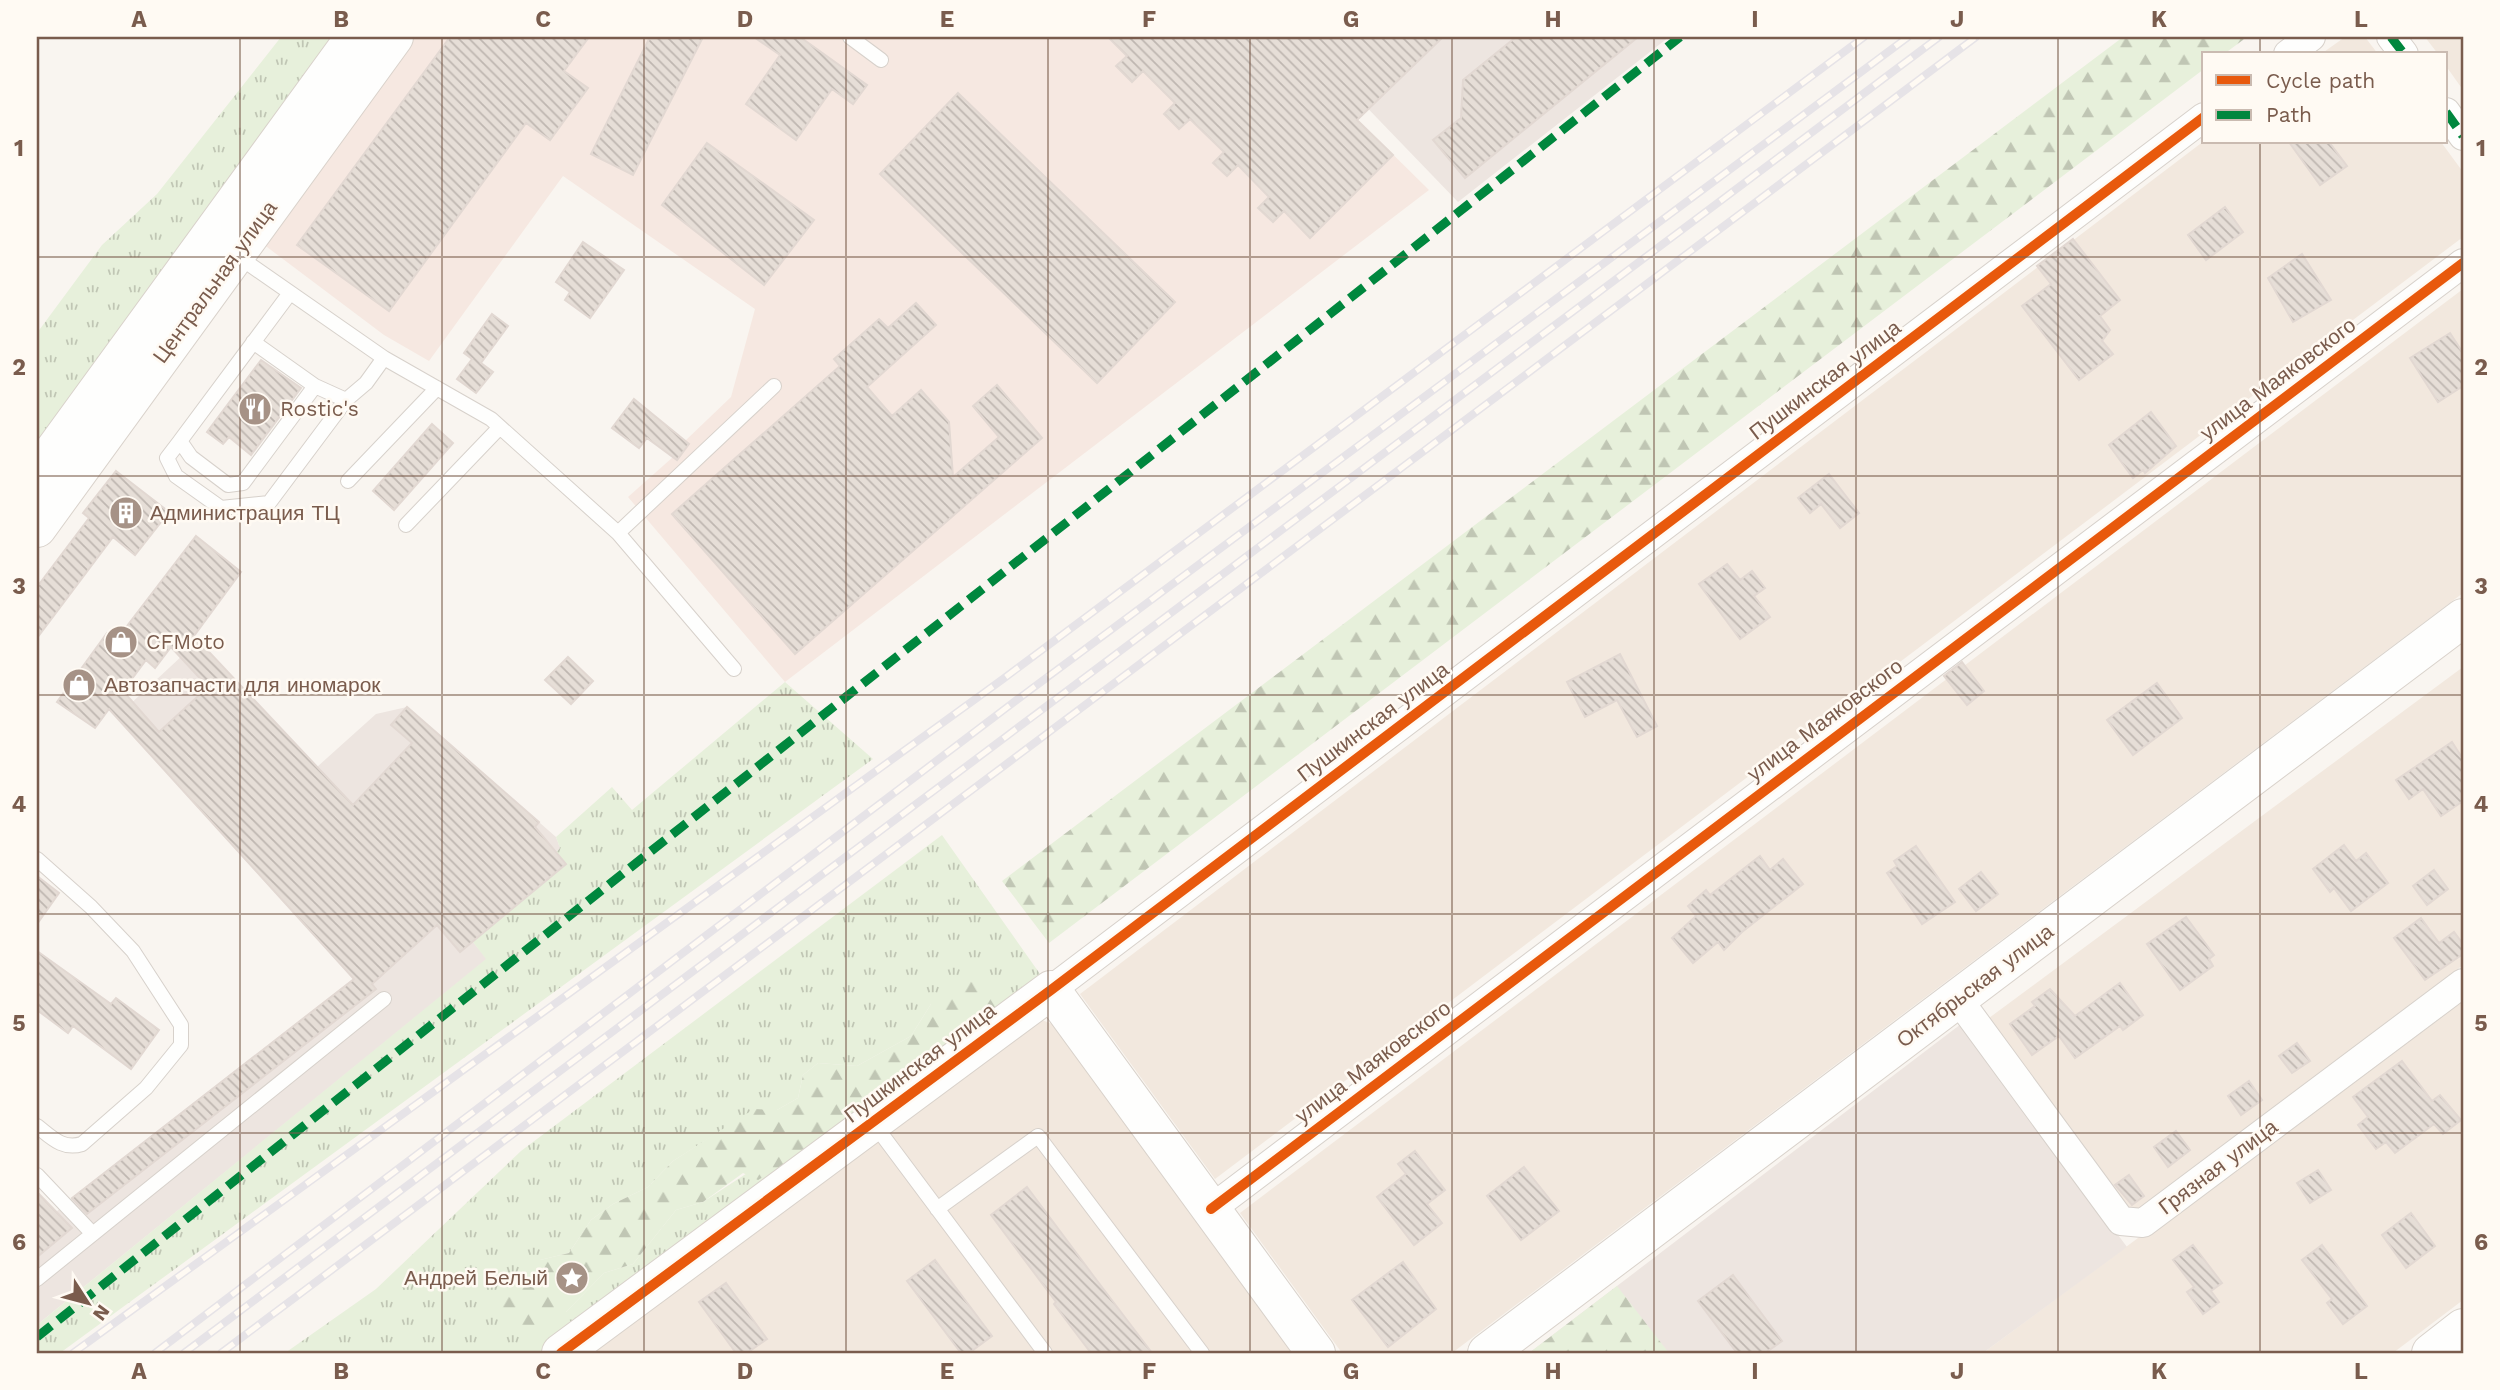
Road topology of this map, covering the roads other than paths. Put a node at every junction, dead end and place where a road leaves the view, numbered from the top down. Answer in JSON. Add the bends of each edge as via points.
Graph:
{"nodes":[{"id":1,"x":355,"y":37,"type":"edge"},
{"id":2,"x":394,"y":37,"type":"edge"},
{"id":3,"x":850,"y":37,"type":"edge"},
{"id":4,"x":2311,"y":37,"type":"edge"},
{"id":5,"x":2391,"y":37,"type":"edge"},
{"id":6,"x":2291,"y":52,"type":"edge"},
{"id":7,"x":2402,"y":52,"type":"edge"},
{"id":8,"x":881,"y":60,"type":"dead end"},
{"id":9,"x":2448,"y":115,"type":"edge"},
{"id":10,"x":2202,"y":119,"type":"edge"},
{"id":11,"x":2463,"y":136,"type":"edge"},
{"id":12,"x":236,"y":254,"type":"junction"},
{"id":13,"x":2463,"y":263,"type":"edge"},
{"id":14,"x":290,"y":293,"type":"junction"},
{"id":15,"x":253,"y":342,"type":"junction"},
{"id":16,"x":384,"y":358,"type":"junction"},
{"id":17,"x":315,"y":386,"type":"junction"},
{"id":18,"x":774,"y":386,"type":"dead end"},
{"id":19,"x":437,"y":388,"type":"junction"},
{"id":20,"x":346,"y":400,"type":"junction"},
{"id":21,"x":500,"y":427,"type":"junction"},
{"id":22,"x":180,"y":441,"type":"junction"},
{"id":23,"x":37,"y":474,"type":"edge"},
{"id":24,"x":348,"y":481,"type":"dead end"},
{"id":25,"x":407,"y":525,"type":"dead end"},
{"id":26,"x":37,"y":528,"type":"edge"},
{"id":27,"x":618,"y":533,"type":"junction"},
{"id":28,"x":2463,"y":618,"type":"edge"},
{"id":29,"x":734,"y":669,"type":"dead end"},
{"id":30,"x":37,"y":859,"type":"edge"},
{"id":31,"x":2463,"y":983,"type":"edge"},
{"id":32,"x":1051,"y":990,"type":"junction"},
{"id":33,"x":384,"y":999,"type":"dead end"},
{"id":34,"x":1958,"y":999,"type":"junction"},
{"id":35,"x":873,"y":1123,"type":"junction"},
{"id":36,"x":37,"y":1126,"type":"edge"},
{"id":37,"x":37,"y":1175,"type":"edge"},
{"id":38,"x":937,"y":1209,"type":"junction"},
{"id":39,"x":1211,"y":1209,"type":"junction"},
{"id":40,"x":92,"y":1234,"type":"junction"},
{"id":41,"x":37,"y":1279,"type":"edge"},
{"id":42,"x":2463,"y":1328,"type":"edge"},
{"id":43,"x":561,"y":1353,"type":"edge"},
{"id":44,"x":1045,"y":1353,"type":"edge"},
{"id":45,"x":1202,"y":1353,"type":"edge"},
{"id":46,"x":1316,"y":1353,"type":"edge"},
{"id":47,"x":1487,"y":1353,"type":"edge"},
{"id":48,"x":2431,"y":1353,"type":"edge"}],
"edges":[{"from":1,"to":23,"type":"street","name":"Центральная улица"},
{"from":2,"to":12,"type":"street","name":"Центральная улица"},
{"from":3,"to":8,"type":"lane"},
{"from":4,"to":6,"type":"street"},
{"from":5,"to":7,"type":"street"},
{"from":9,"to":11,"type":"street"},
{"from":10,"to":32,"type":"street","name":"Пушкинская улица"},
{"from":12,"to":14,"type":"lane"},
{"from":12,"to":26,"type":"street","name":"Центральная улица"},
{"from":13,"to":39,"type":"street","name":"улица Маяковского"},
{"from":14,"to":15,"type":"lane"},
{"from":14,"to":16,"type":"lane"},
{"from":15,"to":17,"type":"lane"},
{"from":15,"to":22,"type":"lane"},
{"from":16,"to":19,"type":"lane"},
{"from":16,"to":20,"type":"lane"},
{"from":17,"to":20,"type":"lane"},
{"from":17,"to":22,"type":"lane","via":[[243,483],[228,485],[191,457]]},
{"from":18,"to":27,"type":"lane"},
{"from":19,"to":21,"type":"lane"},
{"from":19,"to":24,"type":"lane"},
{"from":20,"to":22,"type":"lane","via":[[269,503],[221,508],[176,476],[167,458]]},
{"from":21,"to":25,"type":"lane"},
{"from":21,"to":27,"type":"lane"},
{"from":27,"to":29,"type":"lane"},
{"from":28,"to":34,"type":"street","name":"Октябрьская улица"},
{"from":30,"to":36,"type":"lane","via":[[133,951],[181,1025],[181,1045],[146,1088],[82,1144],[60,1144]]},
{"from":31,"to":34,"type":"street","name":"Грязная улица","via":[[2143,1223],[2122,1221]]},
{"from":32,"to":35,"type":"street","name":"Пушкинская улица"},
{"from":32,"to":39,"type":"street"},
{"from":33,"to":40,"type":"lane"},
{"from":34,"to":47,"type":"street","name":"Октябрьская улица","via":[[1718,1187]]},
{"from":35,"to":38,"type":"lane"},
{"from":35,"to":43,"type":"street","name":"Пушкинская улица"},
{"from":37,"to":40,"type":"lane"},
{"from":38,"to":44,"type":"lane"},
{"from":38,"to":45,"type":"lane","via":[[1038,1136]]},
{"from":39,"to":46,"type":"street"},
{"from":40,"to":41,"type":"lane"},
{"from":42,"to":48,"type":"street"}]}
